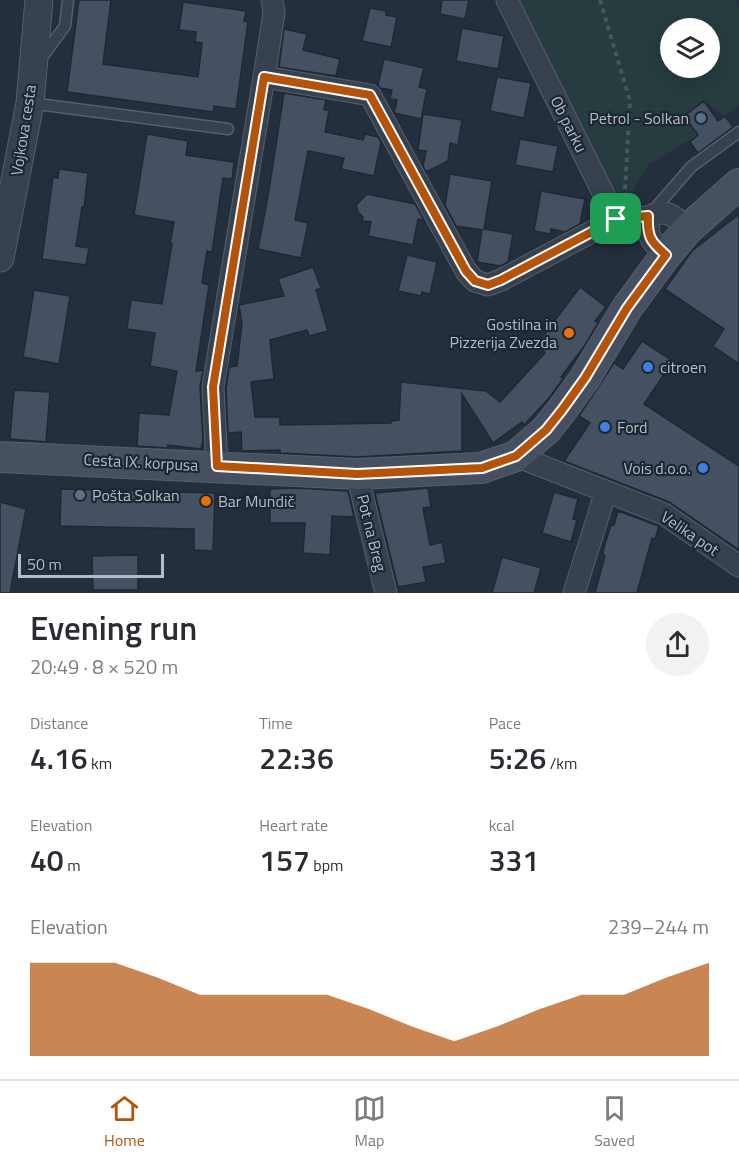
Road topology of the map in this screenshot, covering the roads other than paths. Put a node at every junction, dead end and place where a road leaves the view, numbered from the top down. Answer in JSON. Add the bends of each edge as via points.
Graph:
{"nodes":[{"id":1,"x":39,"y":0,"type":"edge"},
{"id":2,"x":68,"y":0,"type":"edge"},
{"id":3,"x":272,"y":0,"type":"edge"},
{"id":4,"x":507,"y":0,"type":"edge"},
{"id":5,"x":32,"y":73,"type":"junction"},
{"id":6,"x":264,"y":77,"type":"junction"},
{"id":7,"x":30,"y":103,"type":"junction"},
{"id":8,"x":228,"y":129,"type":"dead end"},
{"id":9,"x":739,"y":132,"type":"edge"},
{"id":10,"x":739,"y":184,"type":"edge"},
{"id":11,"x":648,"y":216,"type":"junction"},
{"id":12,"x":620,"y":218,"type":"junction"},
{"id":13,"x":688,"y":229,"type":"junction"},
{"id":14,"x":666,"y":255,"type":"junction"},
{"id":15,"x":0,"y":258,"type":"edge"},
{"id":16,"x":7,"y":454,"type":"edge"},
{"id":17,"x":516,"y":456,"type":"junction"},
{"id":18,"x":217,"y":466,"type":"junction"},
{"id":19,"x":357,"y":474,"type":"junction"},
{"id":20,"x":606,"y":491,"type":"junction"},
{"id":21,"x":739,"y":566,"type":"edge"},
{"id":22,"x":386,"y":593,"type":"edge"},
{"id":23,"x":574,"y":593,"type":"edge"}],
"edges":[{"from":1,"to":5,"type":"street","name":"Vojkova cesta"},
{"from":2,"to":5,"type":"lane","via":[[65,26]]},
{"from":3,"to":6,"type":"street","via":[[274,13]]},
{"from":4,"to":12,"type":"street","name":"Ob parku"},
{"from":5,"to":7,"type":"street","name":"Vojkova cesta"},
{"from":6,"to":12,"type":"street","via":[[370,95],[475,281],[488,285],[501,280]]},
{"from":6,"to":18,"type":"street","via":[[213,387]]},
{"from":7,"to":8,"type":"lane"},
{"from":7,"to":15,"type":"street","name":"Vojkova cesta"},
{"from":9,"to":11,"type":"lane","via":[[691,167]]},
{"from":10,"to":13,"type":"main road","name":"Cesta IX. korpusa"},
{"from":11,"to":12,"type":"street"},
{"from":11,"to":13,"type":"street","via":[[658,212],[672,215]]},
{"from":11,"to":14,"type":"street","via":[[647,232]]},
{"from":13,"to":14,"type":"main road","name":"Cesta IX. korpusa"},
{"from":14,"to":17,"type":"main road","name":"Cesta IX. korpusa","via":[[562,410]]},
{"from":16,"to":18,"type":"main road","name":"Cesta IX. korpusa"},
{"from":17,"to":19,"type":"main road","name":"Cesta IX. korpusa","via":[[482,468]]},
{"from":17,"to":20,"type":"street","name":"Velika pot"},
{"from":18,"to":19,"type":"main road","name":"Cesta IX. korpusa"},
{"from":19,"to":22,"type":"street","name":"Pot na Breg"},
{"from":20,"to":21,"type":"street","name":"Velika pot","via":[[664,514]]},
{"from":20,"to":23,"type":"street"}]}
